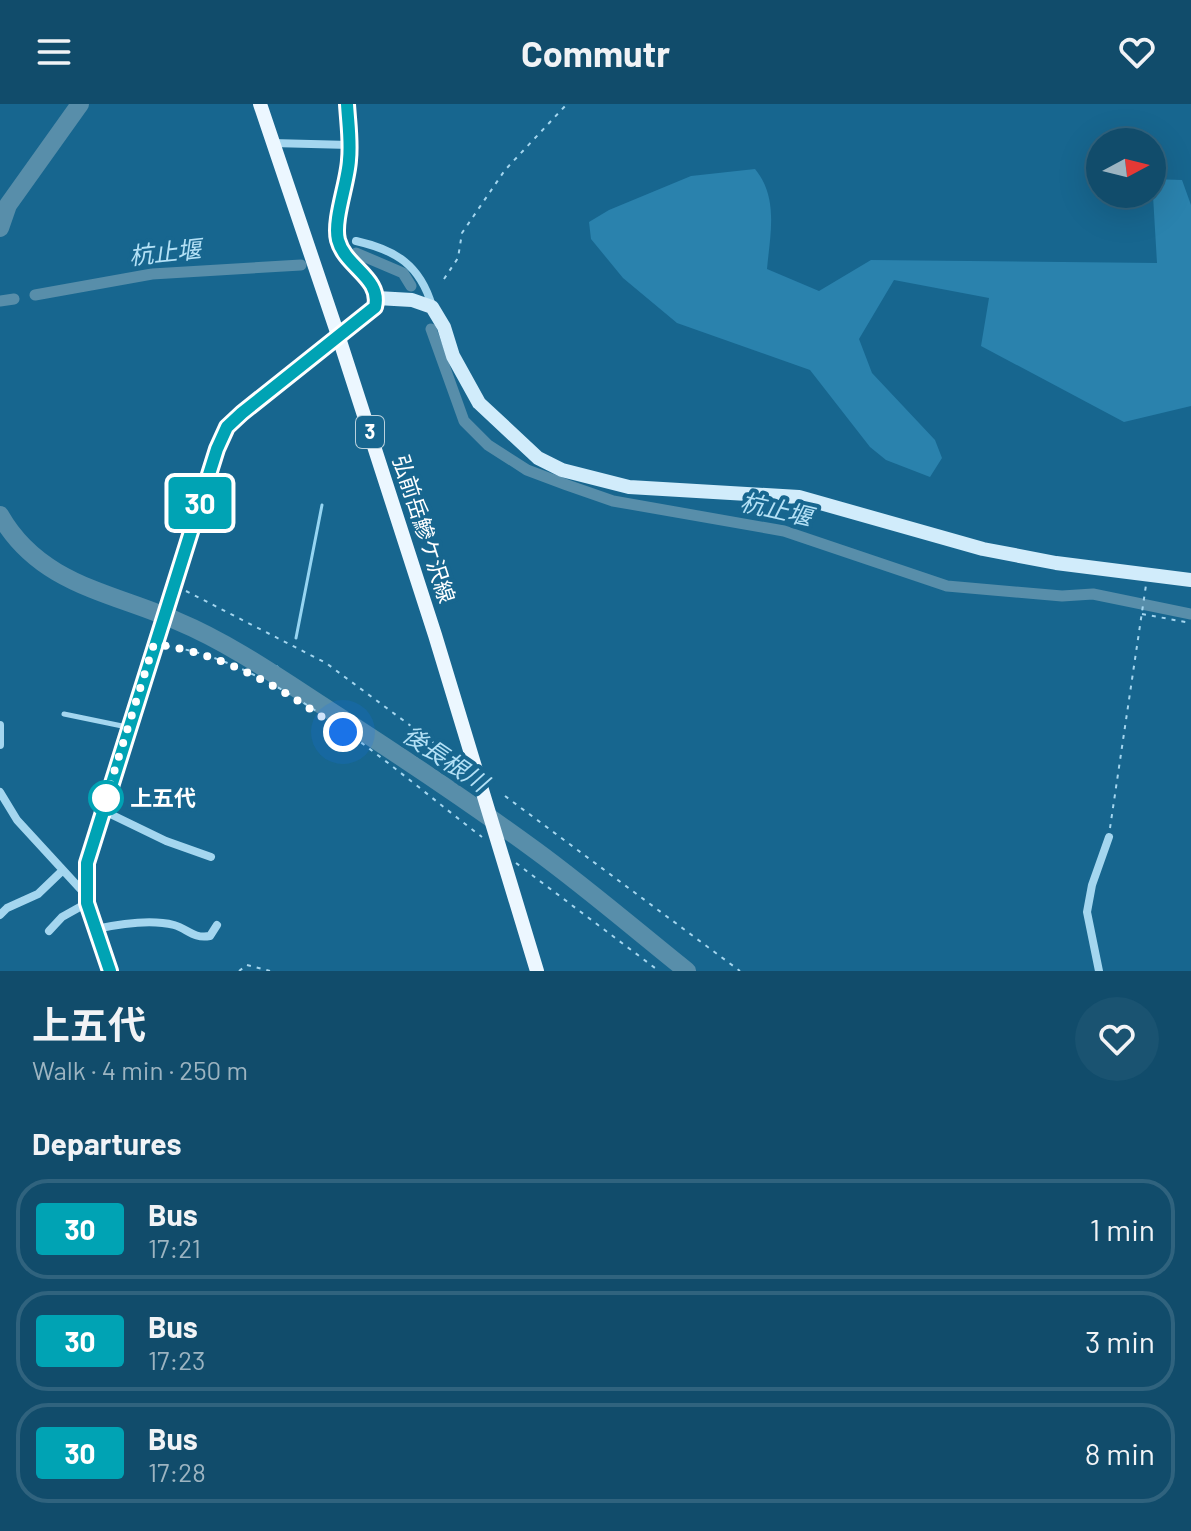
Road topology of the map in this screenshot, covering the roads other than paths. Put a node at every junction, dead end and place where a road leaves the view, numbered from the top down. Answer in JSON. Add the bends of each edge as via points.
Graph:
{"nodes":[{"id":1,"x":260,"y":104,"type":"edge"},
{"id":2,"x":347,"y":104,"type":"edge"},
{"id":3,"x":272,"y":143,"type":"junction"},
{"id":4,"x":350,"y":145,"type":"junction"},
{"id":5,"x":356,"y":241,"type":"dead end"},
{"id":6,"x":377,"y":298,"type":"junction"},
{"id":7,"x":432,"y":307,"type":"junction"},
{"id":8,"x":339,"y":338,"type":"junction"},
{"id":9,"x":1191,"y":580,"type":"edge"},
{"id":10,"x":64,"y":714,"type":"dead end"},
{"id":11,"x":0,"y":725,"type":"edge"},
{"id":12,"x":128,"y":727,"type":"junction"},
{"id":13,"x":0,"y":745,"type":"edge"},
{"id":14,"x":0,"y":792,"type":"edge"},
{"id":15,"x":102,"y":810,"type":"junction"},
{"id":16,"x":1109,"y":837,"type":"road end"},
{"id":17,"x":211,"y":857,"type":"dead end"},
{"id":18,"x":63,"y":870,"type":"junction"},
{"id":19,"x":86,"y":898,"type":"junction"},
{"id":20,"x":0,"y":915,"type":"edge"},
{"id":21,"x":217,"y":925,"type":"dead end"},
{"id":22,"x":96,"y":929,"type":"junction"},
{"id":23,"x":49,"y":931,"type":"dead end"},
{"id":24,"x":110,"y":971,"type":"edge"},
{"id":25,"x":537,"y":971,"type":"edge"},
{"id":26,"x":1099,"y":971,"type":"edge"}],
"edges":[{"from":1,"to":3,"type":"main road","name":"弘前岳鰺ケ沢線","number":"3"},
{"from":2,"to":4,"type":"street"},
{"from":3,"to":4,"type":"street"},
{"from":3,"to":8,"type":"main road","name":"弘前岳鰺ケ沢線","number":"3"},
{"from":4,"to":6,"type":"street","via":[[337,236],[347,261],[373,285]]},
{"from":5,"to":7,"type":"street","via":[[400,256],[428,291]]},
{"from":6,"to":7,"type":"street"},
{"from":6,"to":8,"type":"street","via":[[375,307]]},
{"from":7,"to":9,"type":"street","via":[[479,403],[538,458],[562,470],[629,487],[799,497],[983,549]]},
{"from":8,"to":12,"type":"street","via":[[227,427]]},
{"from":8,"to":25,"type":"main road","name":"弘前岳鰺ケ沢線","number":"3"},
{"from":10,"to":12,"type":"lane"},
{"from":11,"to":13,"type":"street"},
{"from":12,"to":15,"type":"street"},
{"from":14,"to":18,"type":"street","via":[[17,820]]},
{"from":15,"to":17,"type":"street"},
{"from":15,"to":19,"type":"street","via":[[87,863]]},
{"from":16,"to":26,"type":"street","via":[[1087,912]]},
{"from":18,"to":19,"type":"street"},
{"from":18,"to":20,"type":"street","via":[[38,894]]},
{"from":19,"to":22,"type":"street"},
{"from":19,"to":23,"type":"street"},
{"from":21,"to":22,"type":"street","via":[[210,936],[202,937],[174,925]]},
{"from":22,"to":24,"type":"street"}]}
